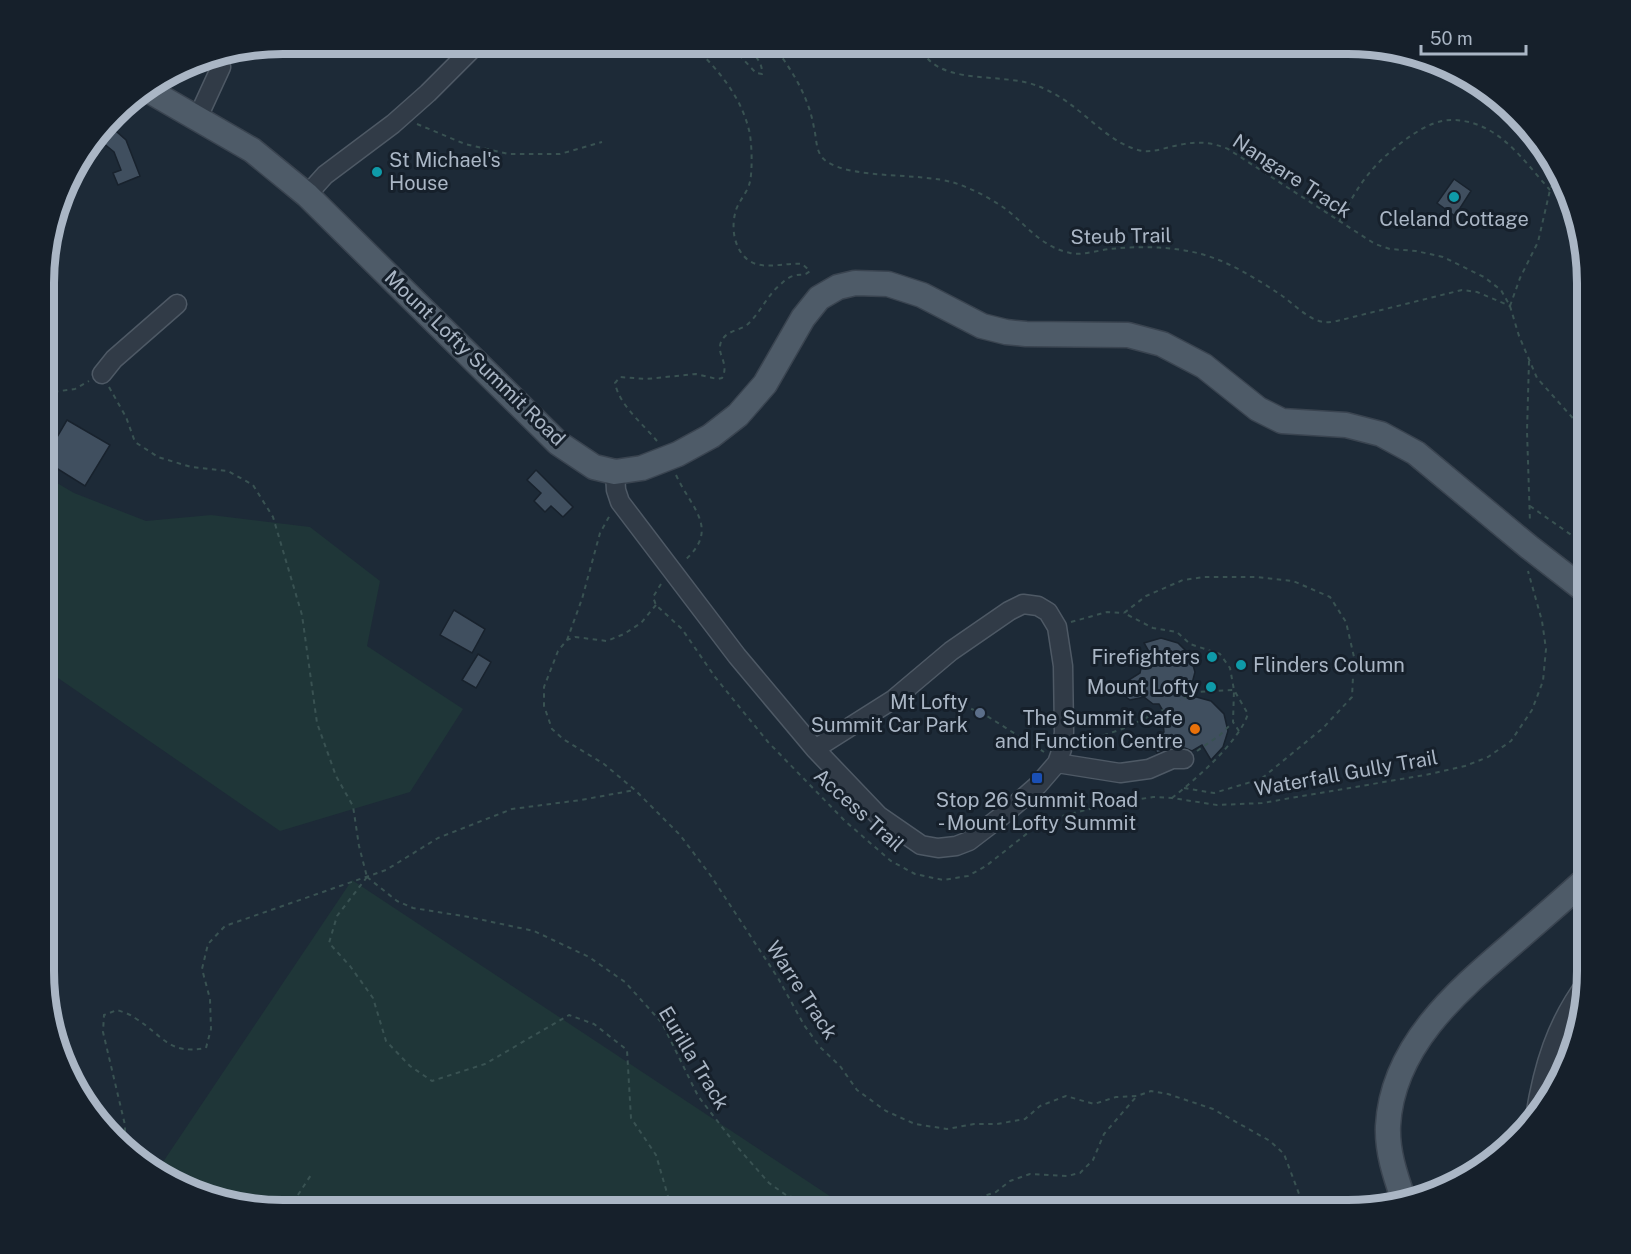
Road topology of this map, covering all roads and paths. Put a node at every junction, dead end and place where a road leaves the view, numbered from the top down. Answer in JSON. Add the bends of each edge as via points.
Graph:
{"nodes":[{"id":1,"x":467,"y":54,"type":"edge"},
{"id":2,"x":702,"y":54,"type":"edge"},
{"id":3,"x":735,"y":54,"type":"edge"},
{"id":4,"x":754,"y":54,"type":"edge"},
{"id":5,"x":780,"y":54,"type":"edge"},
{"id":6,"x":924,"y":54,"type":"edge"},
{"id":7,"x":219,"y":63,"type":"edge"},
{"id":8,"x":155,"y":94,"type":"edge"},
{"id":9,"x":198,"y":117,"type":"junction"},
{"id":10,"x":400,"y":118,"type":"junction"},
{"id":11,"x":602,"y":142,"type":"dead end"},
{"id":12,"x":1553,"y":182,"type":"edge"},
{"id":13,"x":1550,"y":190,"type":"junction"},
{"id":14,"x":307,"y":195,"type":"junction"},
{"id":15,"x":1339,"y":222,"type":"junction"},
{"id":16,"x":177,"y":304,"type":"dead end"},
{"id":17,"x":1510,"y":306,"type":"junction"},
{"id":18,"x":1529,"y":360,"type":"junction"},
{"id":19,"x":102,"y":374,"type":"junction"},
{"id":20,"x":722,"y":378,"type":"dead end"},
{"id":21,"x":54,"y":392,"type":"edge"},
{"id":22,"x":1577,"y":423,"type":"edge"},
{"id":23,"x":615,"y":472,"type":"junction"},
{"id":24,"x":621,"y":502,"type":"junction"},
{"id":25,"x":1530,"y":506,"type":"junction"},
{"id":26,"x":1531,"y":530,"type":"dead end"},
{"id":27,"x":1577,"y":539,"type":"edge"},
{"id":28,"x":1526,"y":564,"type":"dead end"},
{"id":29,"x":673,"y":570,"type":"junction"},
{"id":30,"x":1577,"y":584,"type":"edge"},
{"id":31,"x":656,"y":605,"type":"junction"},
{"id":32,"x":1124,"y":613,"type":"junction"},
{"id":33,"x":1056,"y":627,"type":"junction"},
{"id":34,"x":567,"y":640,"type":"junction"},
{"id":35,"x":1234,"y":690,"type":"junction"},
{"id":36,"x":1180,"y":700,"type":"dead end"},
{"id":37,"x":1163,"y":710,"type":"dead end"},
{"id":38,"x":1154,"y":714,"type":"dead end"},
{"id":39,"x":1233,"y":722,"type":"junction"},
{"id":40,"x":1239,"y":731,"type":"junction"},
{"id":41,"x":815,"y":749,"type":"junction"},
{"id":42,"x":1185,"y":759,"type":"joint"},
{"id":43,"x":1057,"y":763,"type":"junction"},
{"id":44,"x":1184,"y":788,"type":"junction"},
{"id":45,"x":635,"y":790,"type":"junction"},
{"id":46,"x":1172,"y":798,"type":"junction"},
{"id":47,"x":367,"y":877,"type":"junction"},
{"id":48,"x":1577,"y":887,"type":"edge"},
{"id":49,"x":1575,"y":1003,"type":"edge"},
{"id":50,"x":1137,"y":1096,"type":"junction"},
{"id":51,"x":1538,"y":1098,"type":"edge"},
{"id":52,"x":125,"y":1136,"type":"edge"},
{"id":53,"x":311,"y":1175,"type":"dead end"},
{"id":54,"x":1401,"y":1194,"type":"edge"},
{"id":55,"x":295,"y":1200,"type":"edge"},
{"id":56,"x":669,"y":1200,"type":"edge"},
{"id":57,"x":800,"y":1200,"type":"edge"},
{"id":58,"x":926,"y":1200,"type":"edge"},
{"id":59,"x":1301,"y":1200,"type":"edge"}],
"edges":[{"from":1,"to":10,"type":"lane"},
{"from":2,"to":20,"type":"path","via":[[720,72],[740,104],[750,132],[750,184],[736,208],[732,228],[737,246],[747,259],[758,264],[802,264],[810,271],[781,283],[747,325],[723,339]]},
{"from":3,"to":4,"type":"path","via":[[762,74]]},
{"from":5,"to":17,"type":"path","name":"Steub Trail","via":[[803,94],[823,159],[843,168],[927,178],[971,189],[1007,210],[1050,247],[1072,254],[1154,248],[1203,254],[1229,265],[1323,322],[1462,290]]},
{"from":6,"to":15,"type":"path","name":"Nangare Track","via":[[942,69],[959,74],[1037,86],[1139,150],[1198,142],[1228,148]]},
{"from":7,"to":9,"type":"lane","via":[[221,68]]},
{"from":8,"to":9,"type":"main road","name":"Mount Lofty Summit Road"},
{"from":9,"to":14,"type":"main road","name":"Mount Lofty Summit Road","via":[[252,150]]},
{"from":10,"to":11,"type":"path","via":[[465,144],[509,154],[560,154]]},
{"from":10,"to":14,"type":"lane","via":[[325,175]]},
{"from":12,"to":13,"type":"path"},
{"from":13,"to":15,"type":"path","via":[[1505,141],[1487,129],[1463,120],[1441,121],[1394,149],[1371,171]]},
{"from":13,"to":17,"type":"path","via":[[1538,242]]},
{"from":14,"to":23,"type":"main road","name":"Mount Lofty Summit Road","via":[[558,443],[594,467]]},
{"from":15,"to":17,"type":"path","name":"Nangare Track","via":[[1375,244],[1443,257],[1467,268],[1501,290]]},
{"from":16,"to":19,"type":"lane"},
{"from":17,"to":18,"type":"path","name":"Nangare Track"},
{"from":18,"to":22,"type":"path","name":"Nangare Track","via":[[1537,378]]},
{"from":18,"to":25,"type":"path"},
{"from":19,"to":21,"type":"path","via":[[75,389]]},
{"from":19,"to":47,"type":"path","via":[[135,442],[158,457],[191,467],[228,471],[253,485],[273,517],[302,615],[317,723],[336,776],[353,806]]},
{"from":23,"to":24,"type":"lane"},
{"from":23,"to":30,"type":"main road","name":"Mount Lofty Summit Road","via":[[642,468],[678,454],[738,415],[765,384],[819,298],[838,287],[888,284],[922,295],[982,326],[1006,332],[1128,335],[1162,344],[1204,366],[1258,409],[1282,421],[1346,425],[1381,434],[1416,453]]},
{"from":24,"to":29,"type":"lane"},
{"from":24,"to":34,"type":"path","name":"Warre Track","via":[[600,533]]},
{"from":25,"to":26,"type":"path"},
{"from":25,"to":27,"type":"path"},
{"from":28,"to":46,"type":"path","name":"Waterfall Gully Trail","via":[[1545,640],[1543,681],[1532,710],[1511,741],[1488,757],[1425,775],[1262,803],[1217,806]]},
{"from":29,"to":31,"type":"path","via":[[653,597]]},
{"from":29,"to":41,"type":"lane","via":[[737,656]]},
{"from":31,"to":34,"type":"path","via":[[641,623],[607,641],[575,637]]},
{"from":31,"to":46,"type":"path","name":"Access Trail","via":[[682,629],[715,677],[776,750],[845,821],[891,861],[915,874],[943,880],[968,876],[987,866],[1039,824],[1110,804]]},
{"from":32,"to":33,"type":"path","via":[[1107,612]]},
{"from":32,"to":35,"type":"path","via":[[1153,628],[1177,632],[1190,644],[1218,653],[1230,668]]},
{"from":32,"to":44,"type":"path","via":[[1146,596],[1183,580],[1256,577],[1293,581],[1330,597],[1346,622],[1354,657],[1352,696],[1323,728],[1261,779],[1214,793]]},
{"from":33,"to":41,"type":"lane","via":[[1048,612],[1038,606],[1023,604],[1009,611],[951,651],[894,699]]},
{"from":33,"to":43,"type":"lane","via":[[1063,666],[1064,732]]},
{"from":34,"to":45,"type":"path","name":"Warre Track","via":[[558,651],[544,687],[544,705],[552,729]]},
{"from":35,"to":36,"type":"path","via":[[1194,692]]},
{"from":35,"to":39,"type":"path"},
{"from":35,"to":40,"type":"path","via":[[1248,714]]},
{"from":37,"to":38,"type":"path"},
{"from":39,"to":40,"type":"path"},
{"from":39,"to":42,"type":"path"},
{"from":40,"to":44,"type":"path"},
{"from":41,"to":43,"type":"lane","via":[[879,816],[921,846],[938,848],[956,846],[983,833]]},
{"from":42,"to":43,"type":"lane","via":[[1120,773]]},
{"from":44,"to":46,"type":"path"},
{"from":45,"to":47,"type":"path","via":[[512,809],[438,838],[386,870]]},
{"from":45,"to":50,"type":"path","name":"Warre Track","via":[[680,835],[711,876],[820,1047],[857,1090],[886,1111],[915,1124],[946,1129],[1025,1119],[1040,1106],[1066,1096],[1094,1104],[1116,1096]]},
{"from":47,"to":52,"type":"path","via":[[225,926],[208,944],[202,969],[210,1009],[211,1029],[206,1048],[190,1051],[171,1046],[134,1017],[117,1010],[104,1015],[103,1032]]},
{"from":47,"to":56,"type":"path","via":[[337,916],[329,943],[373,998],[386,1041],[410,1066],[432,1081],[485,1064],[569,1015],[594,1024],[627,1050],[632,1118],[656,1155]]},
{"from":47,"to":57,"type":"path","name":"Eurilla Track","via":[[412,908],[534,930],[589,957],[624,982],[662,1023],[698,1096],[739,1149],[769,1183]]},
{"from":48,"to":54,"type":"main road","via":[[1472,978],[1435,1015],[1416,1043],[1392,1098],[1388,1127],[1392,1167]]},
{"from":49,"to":51,"type":"lane","via":[[1553,1040]]},
{"from":50,"to":58,"type":"path","name":"Eurilla Track","via":[[1104,1134],[1093,1160],[1080,1173],[1030,1174],[978,1198]]},
{"from":50,"to":59,"type":"path","name":"Warre Track","via":[[1151,1091],[1189,1100],[1270,1141],[1284,1154]]},
{"from":53,"to":55,"type":"path"}]}
